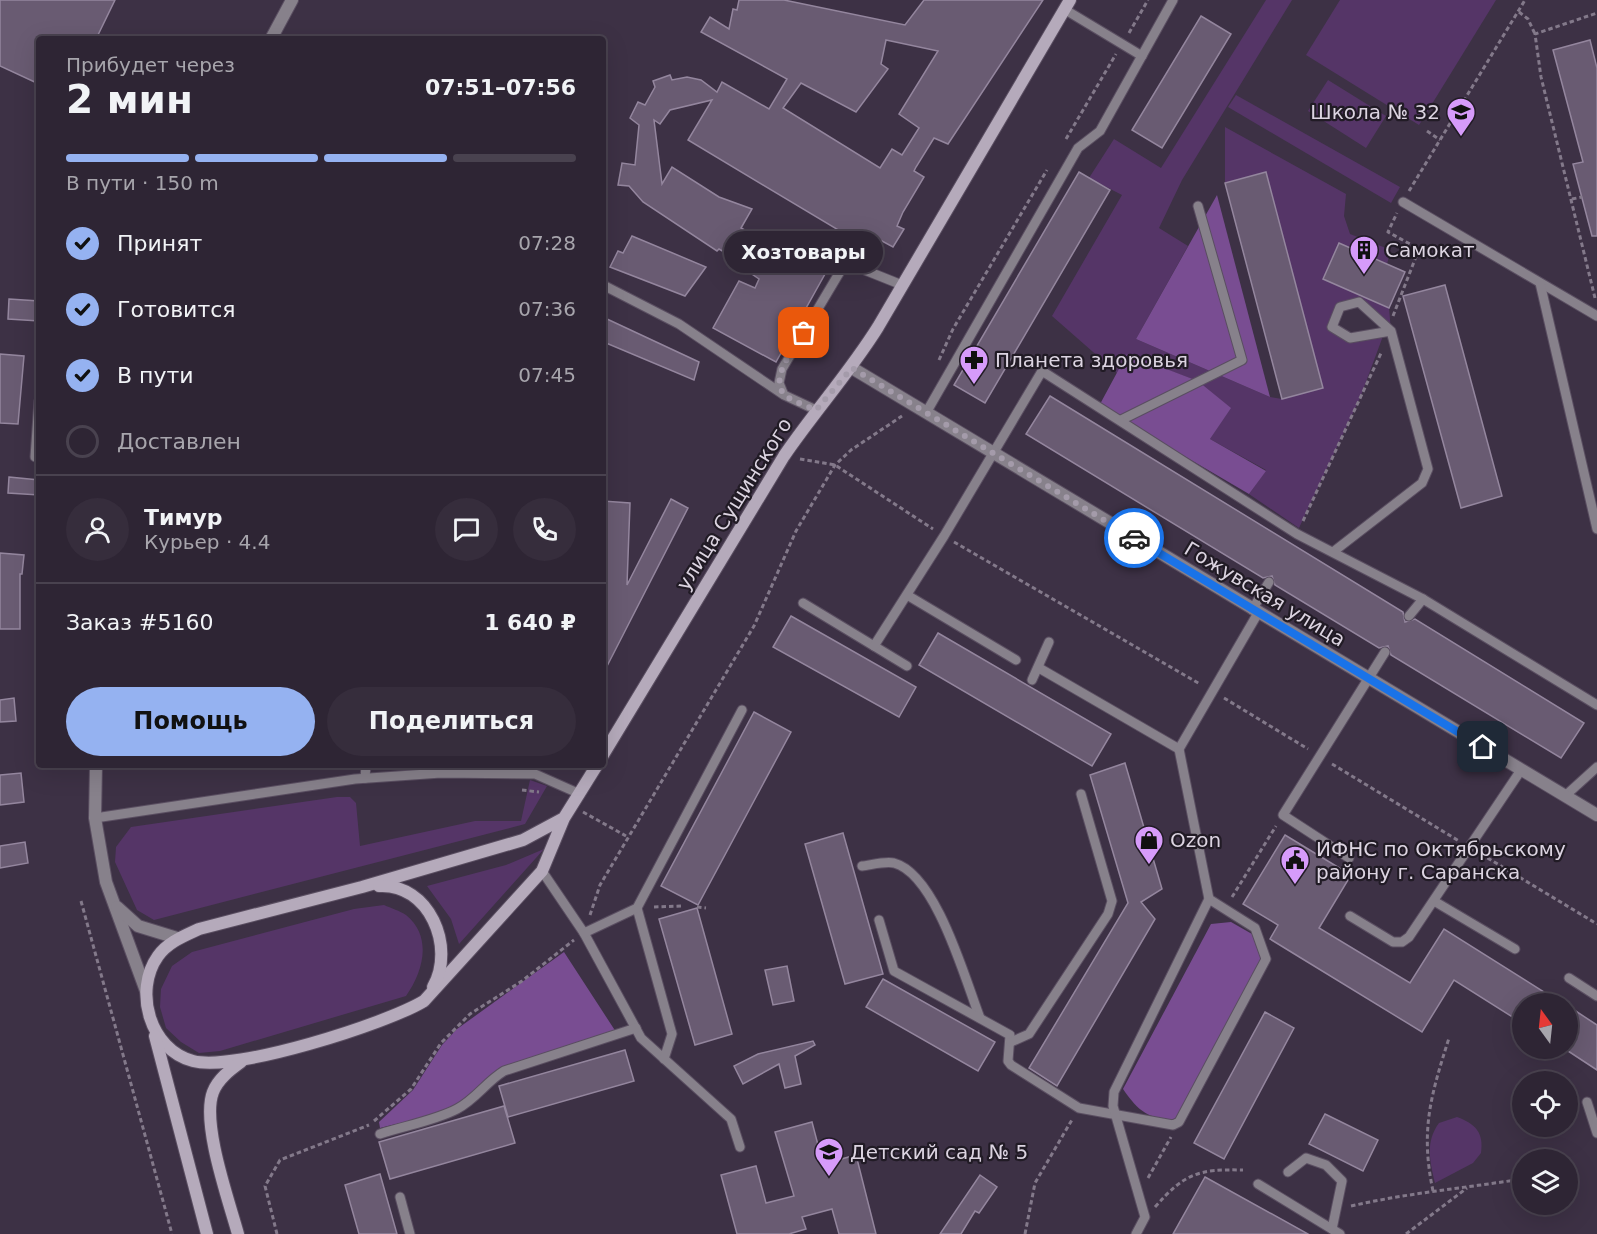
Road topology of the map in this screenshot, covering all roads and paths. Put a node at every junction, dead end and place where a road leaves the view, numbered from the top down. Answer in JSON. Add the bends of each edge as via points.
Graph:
{"nodes":[{"id":1,"x":292,"y":0,"type":"edge"},
{"id":2,"x":1173,"y":0,"type":"edge"},
{"id":3,"x":1525,"y":0,"type":"edge"},
{"id":4,"x":1067,"y":5,"type":"edge"},
{"id":5,"x":1518,"y":12,"type":"junction"},
{"id":6,"x":1597,"y":13,"type":"edge"},
{"id":7,"x":1535,"y":34,"type":"junction"},
{"id":8,"x":273,"y":36,"type":"edge"},
{"id":9,"x":1142,"y":56,"type":"junction"},
{"id":10,"x":1427,"y":131,"type":"dead end"},
{"id":11,"x":1440,"y":140,"type":"junction"},
{"id":12,"x":1582,"y":196,"type":"dead end"},
{"id":13,"x":1571,"y":199,"type":"junction"},
{"id":14,"x":1403,"y":201,"type":"junction"},
{"id":15,"x":1198,"y":206,"type":"dead end"},
{"id":16,"x":1540,"y":283,"type":"junction"},
{"id":17,"x":902,"y":285,"type":"junction"},
{"id":18,"x":606,"y":287,"type":"edge"},
{"id":19,"x":1597,"y":306,"type":"edge"},
{"id":20,"x":1597,"y":316,"type":"edge"},
{"id":21,"x":1391,"y":331,"type":"junction"},
{"id":22,"x":852,"y":368,"type":"junction"},
{"id":23,"x":784,"y":395,"type":"junction"},
{"id":24,"x":816,"y":410,"type":"junction"},
{"id":25,"x":921,"y":410,"type":"junction"},
{"id":26,"x":1121,"y":420,"type":"junction"},
{"id":27,"x":36,"y":443,"type":"edge"},
{"id":28,"x":992,"y":452,"type":"junction"},
{"id":29,"x":784,"y":456,"type":"junction"},
{"id":30,"x":36,"y":457,"type":"edge"},
{"id":31,"x":835,"y":465,"type":"junction"},
{"id":32,"x":1597,"y":529,"type":"edge"},
{"id":33,"x":1297,"y":534,"type":"junction"},
{"id":34,"x":944,"y":536,"type":"junction"},
{"id":35,"x":1291,"y":544,"type":"dead end"},
{"id":36,"x":1333,"y":552,"type":"junction"},
{"id":37,"x":1269,"y":582,"type":"dead end"},
{"id":38,"x":907,"y":595,"type":"junction"},
{"id":39,"x":1423,"y":599,"type":"junction"},
{"id":40,"x":803,"y":603,"type":"dead end"},
{"id":41,"x":1255,"y":611,"type":"junction"},
{"id":42,"x":1409,"y":616,"type":"dead end"},
{"id":43,"x":1049,"y":642,"type":"dead end"},
{"id":44,"x":874,"y":646,"type":"junction"},
{"id":45,"x":1385,"y":652,"type":"dead end"},
{"id":46,"x":1016,"y":660,"type":"dead end"},
{"id":47,"x":907,"y":666,"type":"dead end"},
{"id":48,"x":1039,"y":668,"type":"junction"},
{"id":49,"x":1368,"y":679,"type":"junction"},
{"id":50,"x":1032,"y":680,"type":"dead end"},
{"id":51,"x":1213,"y":692,"type":"junction"},
{"id":52,"x":1597,"y":705,"type":"edge"},
{"id":53,"x":742,"y":710,"type":"dead end"},
{"id":54,"x":1179,"y":748,"type":"junction"},
{"id":55,"x":606,"y":750,"type":"edge"},
{"id":56,"x":1319,"y":756,"type":"junction"},
{"id":57,"x":1597,"y":767,"type":"edge"},
{"id":58,"x":96,"y":768,"type":"edge"},
{"id":59,"x":366,"y":768,"type":"edge"},
{"id":60,"x":595,"y":768,"type":"edge"},
{"id":61,"x":518,"y":770,"type":"edge"},
{"id":62,"x":1521,"y":770,"type":"junction"},
{"id":63,"x":365,"y":778,"type":"junction"},
{"id":64,"x":580,"y":794,"type":"junction"},
{"id":65,"x":1081,"y":794,"type":"dead end"},
{"id":66,"x":1565,"y":796,"type":"junction"},
{"id":67,"x":1283,"y":815,"type":"junction"},
{"id":68,"x":1597,"y":815,"type":"edge"},
{"id":69,"x":95,"y":818,"type":"junction"},
{"id":70,"x":564,"y":818,"type":"junction"},
{"id":71,"x":1470,"y":847,"type":"junction"},
{"id":72,"x":1349,"y":858,"type":"dead end"},
{"id":73,"x":862,"y":866,"type":"dead end"},
{"id":74,"x":542,"y":871,"type":"junction"},
{"id":75,"x":362,"y":888,"type":"junction"},
{"id":76,"x":1209,"y":900,"type":"junction"},
{"id":77,"x":1434,"y":901,"type":"junction"},
{"id":78,"x":81,"y":902,"type":"dead end"},
{"id":79,"x":114,"y":904,"type":"junction"},
{"id":80,"x":682,"y":906,"type":"dead end"},
{"id":81,"x":697,"y":907,"type":"dead end"},
{"id":82,"x":637,"y":908,"type":"junction"},
{"id":83,"x":706,"y":908,"type":"dead end"},
{"id":84,"x":1225,"y":909,"type":"junction"},
{"id":85,"x":1350,"y":916,"type":"dead end"},
{"id":86,"x":879,"y":920,"type":"dead end"},
{"id":87,"x":1597,"y":924,"type":"edge"},
{"id":88,"x":584,"y":933,"type":"junction"},
{"id":89,"x":177,"y":938,"type":"junction"},
{"id":90,"x":1515,"y":949,"type":"dead end"},
{"id":91,"x":1569,"y":978,"type":"dead end"},
{"id":92,"x":146,"y":991,"type":"junction"},
{"id":93,"x":1597,"y":996,"type":"edge"},
{"id":94,"x":424,"y":1001,"type":"junction"},
{"id":95,"x":980,"y":1018,"type":"junction"},
{"id":96,"x":153,"y":1026,"type":"junction"},
{"id":97,"x":636,"y":1028,"type":"junction"},
{"id":98,"x":1449,"y":1038,"type":"dead end"},
{"id":99,"x":1011,"y":1042,"type":"junction"},
{"id":100,"x":664,"y":1059,"type":"junction"},
{"id":101,"x":242,"y":1061,"type":"junction"},
{"id":102,"x":1587,"y":1102,"type":"dead end"},
{"id":103,"x":1079,"y":1108,"type":"junction"},
{"id":104,"x":1116,"y":1116,"type":"junction"},
{"id":105,"x":1179,"y":1122,"type":"junction"},
{"id":106,"x":1597,"y":1133,"type":"edge"},
{"id":107,"x":380,"y":1134,"type":"dead end"},
{"id":108,"x":740,"y":1147,"type":"dead end"},
{"id":109,"x":1243,"y":1170,"type":"dead end"},
{"id":110,"x":1288,"y":1172,"type":"dead end"},
{"id":111,"x":1512,"y":1181,"type":"edge"},
{"id":112,"x":1258,"y":1184,"type":"dead end"},
{"id":113,"x":1467,"y":1188,"type":"junction"},
{"id":114,"x":1433,"y":1191,"type":"junction"},
{"id":115,"x":1139,"y":1193,"type":"junction"},
{"id":116,"x":400,"y":1197,"type":"dead end"},
{"id":117,"x":1337,"y":1210,"type":"junction"},
{"id":118,"x":1145,"y":1217,"type":"junction"},
{"id":119,"x":1336,"y":1232,"type":"edge"},
{"id":120,"x":172,"y":1234,"type":"edge"},
{"id":121,"x":207,"y":1234,"type":"edge"},
{"id":122,"x":238,"y":1234,"type":"edge"},
{"id":123,"x":277,"y":1234,"type":"edge"},
{"id":124,"x":410,"y":1234,"type":"edge"},
{"id":125,"x":1026,"y":1234,"type":"edge"},
{"id":126,"x":1136,"y":1234,"type":"edge"},
{"id":127,"x":1406,"y":1234,"type":"edge"}],
"edges":[{"from":1,"to":8,"type":"street"},
{"from":2,"to":9,"type":"lane"},
{"from":3,"to":5,"type":"path"},
{"from":4,"to":9,"type":"lane"},
{"from":4,"to":17,"type":"street","name":"улица Сущинского"},
{"from":5,"to":7,"type":"path","via":[[1528,20]]},
{"from":5,"to":11,"type":"path"},
{"from":6,"to":7,"type":"path"},
{"from":7,"to":13,"type":"path","via":[[1541,77]]},
{"from":9,"to":25,"type":"lane","via":[[1100,131],[1078,148]]},
{"from":10,"to":11,"type":"path"},
{"from":11,"to":14,"type":"path"},
{"from":12,"to":13,"type":"path"},
{"from":13,"to":19,"type":"path"},
{"from":14,"to":16,"type":"lane"},
{"from":14,"to":21,"type":"path","via":[[1388,232],[1419,249],[1394,309]]},
{"from":15,"to":26,"type":"lane","via":[[1242,360]]},
{"from":16,"to":20,"type":"lane"},
{"from":16,"to":32,"type":"lane"},
{"from":17,"to":22,"type":"street","name":"улица Сущинского"},
{"from":17,"to":23,"type":"lane","via":[[857,267],[841,270],[782,369],[779,383]]},
{"from":18,"to":23,"type":"lane","via":[[680,324]]},
{"from":21,"to":21,"type":"lane","via":[[1359,302],[1340,307],[1332,327],[1350,338]]},
{"from":21,"to":33,"type":"path"},
{"from":21,"to":36,"type":"lane","via":[[1428,469],[1422,483]]},
{"from":22,"to":24,"type":"street","name":"улица Сущинского"},
{"from":22,"to":25,"type":"street","name":"Гожувская улица"},
{"from":23,"to":24,"type":"lane"},
{"from":24,"to":29,"type":"street","name":"улица Сущинского"},
{"from":25,"to":28,"type":"street","name":"Гожувская улица"},
{"from":25,"to":31,"type":"path","via":[[851,450]]},
{"from":26,"to":28,"type":"lane","via":[[1042,371]]},
{"from":26,"to":33,"type":"lane"},
{"from":27,"to":30,"type":"lane"},
{"from":28,"to":34,"type":"lane"},
{"from":28,"to":41,"type":"street","name":"Гожувская улица"},
{"from":29,"to":31,"type":"path"},
{"from":29,"to":55,"type":"street","name":"улица Сущинского"},
{"from":31,"to":34,"type":"path"},
{"from":31,"to":88,"type":"path","via":[[796,531],[754,626],[600,885]]},
{"from":33,"to":35,"type":"lane"},
{"from":33,"to":36,"type":"lane"},
{"from":34,"to":38,"type":"lane"},
{"from":34,"to":51,"type":"path"},
{"from":36,"to":39,"type":"lane"},
{"from":37,"to":41,"type":"lane"},
{"from":38,"to":44,"type":"lane"},
{"from":38,"to":46,"type":"lane"},
{"from":39,"to":42,"type":"lane"},
{"from":39,"to":52,"type":"lane"},
{"from":40,"to":44,"type":"lane"},
{"from":41,"to":49,"type":"street","name":"Гожувская улица"},
{"from":41,"to":51,"type":"lane"},
{"from":43,"to":48,"type":"lane"},
{"from":44,"to":47,"type":"lane"},
{"from":45,"to":49,"type":"lane"},
{"from":48,"to":50,"type":"lane"},
{"from":48,"to":54,"type":"lane"},
{"from":49,"to":56,"type":"lane"},
{"from":49,"to":62,"type":"street","name":"Гожувская улица"},
{"from":51,"to":54,"type":"lane"},
{"from":51,"to":56,"type":"path"},
{"from":53,"to":82,"type":"lane"},
{"from":54,"to":76,"type":"lane"},
{"from":56,"to":67,"type":"lane"},
{"from":56,"to":71,"type":"path"},
{"from":57,"to":66,"type":"lane"},
{"from":58,"to":69,"type":"street"},
{"from":59,"to":63,"type":"lane"},
{"from":60,"to":64,"type":"street"},
{"from":61,"to":63,"type":"lane"},
{"from":61,"to":64,"type":"lane"},
{"from":62,"to":66,"type":"street","name":"Гожувская улица"},
{"from":62,"to":71,"type":"lane"},
{"from":63,"to":69,"type":"lane"},
{"from":64,"to":70,"type":"street"},
{"from":65,"to":99,"type":"lane","via":[[1113,901],[1029,1034]]},
{"from":66,"to":68,"type":"street","name":"Гожувская улица"},
{"from":67,"to":72,"type":"lane"},
{"from":67,"to":84,"type":"path"},
{"from":69,"to":79,"type":"street","via":[[105,882]]},
{"from":70,"to":74,"type":"street"},
{"from":70,"to":75,"type":"street","via":[[523,840]]},
{"from":71,"to":77,"type":"lane"},
{"from":71,"to":87,"type":"path"},
{"from":73,"to":95,"type":"lane","via":[[893,863],[917,875],[937,906]]},
{"from":74,"to":88,"type":"lane"},
{"from":74,"to":94,"type":"street"},
{"from":75,"to":89,"type":"street"},
{"from":75,"to":94,"type":"street","via":[[388,886],[406,891],[423,904],[435,921],[442,962]]},
{"from":76,"to":84,"type":"lane"},
{"from":76,"to":104,"type":"lane","via":[[1114,1092]]},
{"from":77,"to":85,"type":"lane","via":[[1402,942],[1394,942]]},
{"from":77,"to":90,"type":"lane"},
{"from":78,"to":120,"type":"path"},
{"from":79,"to":89,"type":"street","via":[[138,926]]},
{"from":79,"to":92,"type":"street"},
{"from":80,"to":82,"type":"path"},
{"from":81,"to":83,"type":"path"},
{"from":82,"to":88,"type":"lane"},
{"from":82,"to":100,"type":"lane","via":[[672,1035]]},
{"from":84,"to":105,"type":"lane","via":[[1255,928],[1266,959]]},
{"from":86,"to":95,"type":"lane","via":[[894,971]]},
{"from":88,"to":97,"type":"lane"},
{"from":88,"to":123,"type":"path","via":[[522,981],[470,1014],[441,1043],[411,1089],[371,1124],[280,1160],[265,1186]]},
{"from":89,"to":92,"type":"street","via":[[158,955]]},
{"from":91,"to":93,"type":"lane"},
{"from":92,"to":96,"type":"street"},
{"from":94,"to":101,"type":"street","via":[[382,1022]]},
{"from":95,"to":99,"type":"lane","via":[[1010,1035]]},
{"from":96,"to":101,"type":"street","via":[[176,1054],[193,1061],[214,1065]]},
{"from":96,"to":121,"type":"street"},
{"from":97,"to":100,"type":"lane"},
{"from":97,"to":107,"type":"lane","via":[[504,1071],[456,1110]]},
{"from":98,"to":114,"type":"path","via":[[1430,1099],[1427,1154]]},
{"from":99,"to":103,"type":"lane","via":[[1011,1065]]},
{"from":100,"to":108,"type":"lane","via":[[731,1119]]},
{"from":101,"to":122,"type":"street","via":[[224,1076],[213,1093],[209,1116]]},
{"from":102,"to":106,"type":"lane"},
{"from":103,"to":104,"type":"lane"},
{"from":103,"to":125,"type":"path","via":[[1035,1183]]},
{"from":104,"to":105,"type":"lane","via":[[1169,1125]]},
{"from":104,"to":115,"type":"lane"},
{"from":105,"to":115,"type":"path"},
{"from":109,"to":118,"type":"path","via":[[1206,1169],[1174,1185]]},
{"from":110,"to":117,"type":"lane","via":[[1306,1158],[1326,1165],[1342,1181]]},
{"from":111,"to":113,"type":"path"},
{"from":112,"to":119,"type":"lane"},
{"from":113,"to":114,"type":"path"},
{"from":113,"to":127,"type":"path"},
{"from":114,"to":117,"type":"path"},
{"from":115,"to":118,"type":"lane"},
{"from":116,"to":124,"type":"lane"},
{"from":117,"to":119,"type":"lane"},
{"from":118,"to":126,"type":"lane"}]}
